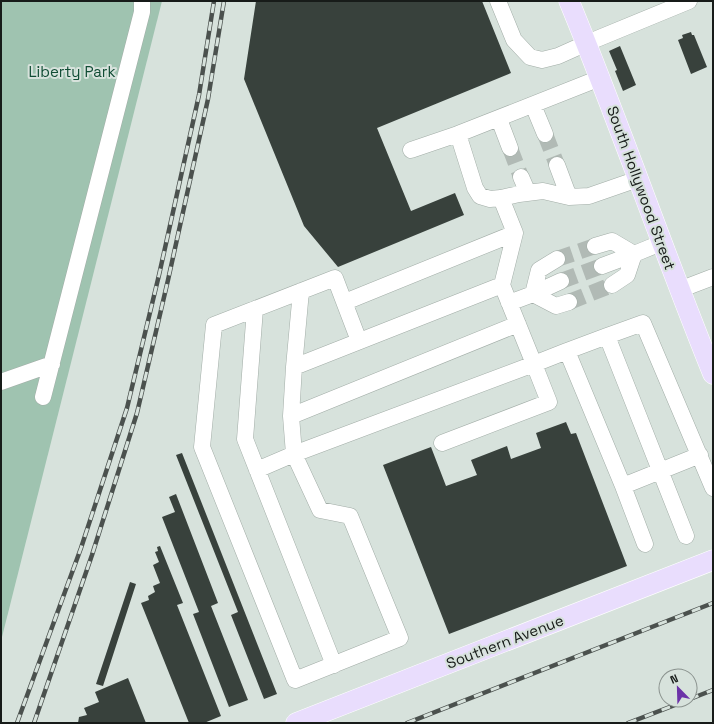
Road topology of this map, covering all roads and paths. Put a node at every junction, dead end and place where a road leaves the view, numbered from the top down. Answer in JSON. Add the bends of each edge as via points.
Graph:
{"nodes":[{"id":1,"x":142,"y":1,"type":"edge"},
{"id":2,"x":498,"y":1,"type":"edge"},
{"id":3,"x":569,"y":1,"type":"edge"},
{"id":4,"x":690,"y":1,"type":"edge"},
{"id":5,"x":587,"y":43,"type":"junction"},
{"id":6,"x":600,"y":78,"type":"junction"},
{"id":7,"x":533,"y":105,"type":"junction"},
{"id":8,"x":499,"y":119,"type":"junction"},
{"id":9,"x":458,"y":134,"type":"junction"},
{"id":10,"x":545,"y":134,"type":"tunnel mouth"},
{"id":11,"x":510,"y":148,"type":"tunnel mouth"},
{"id":12,"x":411,"y":150,"type":"dead end"},
{"id":13,"x":557,"y":165,"type":"tunnel mouth"},
{"id":14,"x":521,"y":177,"type":"tunnel mouth"},
{"id":15,"x":638,"y":179,"type":"junction"},
{"id":16,"x":528,"y":193,"type":"junction"},
{"id":17,"x":569,"y":197,"type":"junction"},
{"id":18,"x":500,"y":198,"type":"junction"},
{"id":19,"x":515,"y":233,"type":"junction"},
{"id":20,"x":661,"y":243,"type":"junction"},
{"id":21,"x":594,"y":246,"type":"tunnel mouth"},
{"id":22,"x":634,"y":254,"type":"junction"},
{"id":23,"x":557,"y":259,"type":"tunnel mouth"},
{"id":24,"x":602,"y":266,"type":"tunnel mouth"},
{"id":25,"x":713,"y":277,"type":"edge"},
{"id":26,"x":561,"y":281,"type":"tunnel mouth"},
{"id":27,"x":612,"y":285,"type":"tunnel mouth"},
{"id":28,"x":502,"y":286,"type":"junction"},
{"id":29,"x":679,"y":290,"type":"junction"},
{"id":30,"x":301,"y":291,"type":"junction"},
{"id":31,"x":533,"y":294,"type":"junction"},
{"id":32,"x":345,"y":302,"type":"junction"},
{"id":33,"x":569,"y":302,"type":"tunnel mouth"},
{"id":34,"x":509,"y":303,"type":"junction"},
{"id":35,"x":255,"y":309,"type":"junction"},
{"id":36,"x":518,"y":324,"type":"junction"},
{"id":37,"x":607,"y":336,"type":"junction"},
{"id":38,"x":359,"y":341,"type":"junction"},
{"id":39,"x":567,"y":351,"type":"junction"},
{"id":40,"x":52,"y":364,"type":"junction"},
{"id":41,"x":534,"y":364,"type":"junction"},
{"id":42,"x":294,"y":367,"type":"junction"},
{"id":43,"x":713,"y":374,"type":"edge"},
{"id":44,"x":1,"y":382,"type":"edge"},
{"id":45,"x":43,"y":396,"type":"dead end"},
{"id":46,"x":291,"y":416,"type":"junction"},
{"id":47,"x":442,"y":443,"type":"dead end"},
{"id":48,"x":294,"y":454,"type":"junction"},
{"id":49,"x":700,"y":456,"type":"junction"},
{"id":50,"x":257,"y":470,"type":"junction"},
{"id":51,"x":660,"y":471,"type":"junction"},
{"id":52,"x":623,"y":486,"type":"junction"},
{"id":53,"x":713,"y":488,"type":"edge"},
{"id":54,"x":686,"y":536,"type":"dead end"},
{"id":55,"x":645,"y":544,"type":"dead end"},
{"id":56,"x":713,"y":560,"type":"edge"},
{"id":57,"x":334,"y":665,"type":"junction"},
{"id":58,"x":296,"y":723,"type":"edge"}],
"edges":[{"from":1,"to":40,"type":"street","via":[[142,12]]},
{"from":2,"to":5,"type":"street","via":[[514,40],[530,57],[542,60]]},
{"from":3,"to":5,"type":"main road","name":"South Hollywood Street"},
{"from":4,"to":5,"type":"street"},
{"from":5,"to":6,"type":"main road","name":"South Hollywood Street"},
{"from":6,"to":7,"type":"street"},
{"from":6,"to":15,"type":"main road","name":"South Hollywood Street"},
{"from":7,"to":8,"type":"street"},
{"from":7,"to":10,"type":"street"},
{"from":8,"to":9,"type":"street"},
{"from":8,"to":11,"type":"street"},
{"from":9,"to":12,"type":"street"},
{"from":9,"to":18,"type":"street","via":[[475,188],[480,196]]},
{"from":13,"to":17,"type":"street"},
{"from":14,"to":16,"type":"street"},
{"from":15,"to":17,"type":"street","via":[[589,196]]},
{"from":15,"to":20,"type":"main road","name":"South Hollywood Street"},
{"from":16,"to":17,"type":"street","via":[[543,191]]},
{"from":16,"to":18,"type":"street"},
{"from":18,"to":19,"type":"street"},
{"from":19,"to":28,"type":"street"},
{"from":19,"to":32,"type":"street"},
{"from":20,"to":22,"type":"street"},
{"from":20,"to":29,"type":"main road","name":"South Hollywood Street"},
{"from":21,"to":22,"type":"street","via":[[612,241]]},
{"from":22,"to":24,"type":"street"},
{"from":22,"to":27,"type":"street","via":[[627,275]]},
{"from":23,"to":31,"type":"street","via":[[539,270]]},
{"from":25,"to":29,"type":"street"},
{"from":26,"to":31,"type":"street"},
{"from":28,"to":34,"type":"street"},
{"from":28,"to":38,"type":"street"},
{"from":29,"to":43,"type":"main road","name":"South Hollywood Street"},
{"from":30,"to":32,"type":"street","via":[[335,278]]},
{"from":30,"to":35,"type":"street"},
{"from":30,"to":42,"type":"street"},
{"from":31,"to":33,"type":"street","via":[[556,306]]},
{"from":31,"to":34,"type":"street"},
{"from":32,"to":38,"type":"street"},
{"from":34,"to":36,"type":"street"},
{"from":35,"to":50,"type":"street","via":[[245,439]]},
{"from":35,"to":57,"type":"street","via":[[214,325],[202,447],[295,680]]},
{"from":36,"to":41,"type":"street"},
{"from":36,"to":46,"type":"street"},
{"from":37,"to":39,"type":"street"},
{"from":37,"to":49,"type":"street","via":[[643,323]]},
{"from":37,"to":51,"type":"street"},
{"from":38,"to":42,"type":"street"},
{"from":39,"to":41,"type":"street"},
{"from":39,"to":52,"type":"street"},
{"from":40,"to":44,"type":"street"},
{"from":40,"to":45,"type":"street"},
{"from":41,"to":47,"type":"street","via":[[549,402]]},
{"from":41,"to":48,"type":"street"},
{"from":42,"to":46,"type":"street"},
{"from":46,"to":48,"type":"street"},
{"from":48,"to":50,"type":"street"},
{"from":48,"to":57,"type":"street","via":[[320,510],[350,516],[400,638]]},
{"from":49,"to":51,"type":"street"},
{"from":49,"to":53,"type":"street"},
{"from":50,"to":57,"type":"street"},
{"from":51,"to":52,"type":"street"},
{"from":51,"to":54,"type":"street"},
{"from":52,"to":55,"type":"street"},
{"from":56,"to":58,"type":"main road","name":"Southern Avenue"}]}
